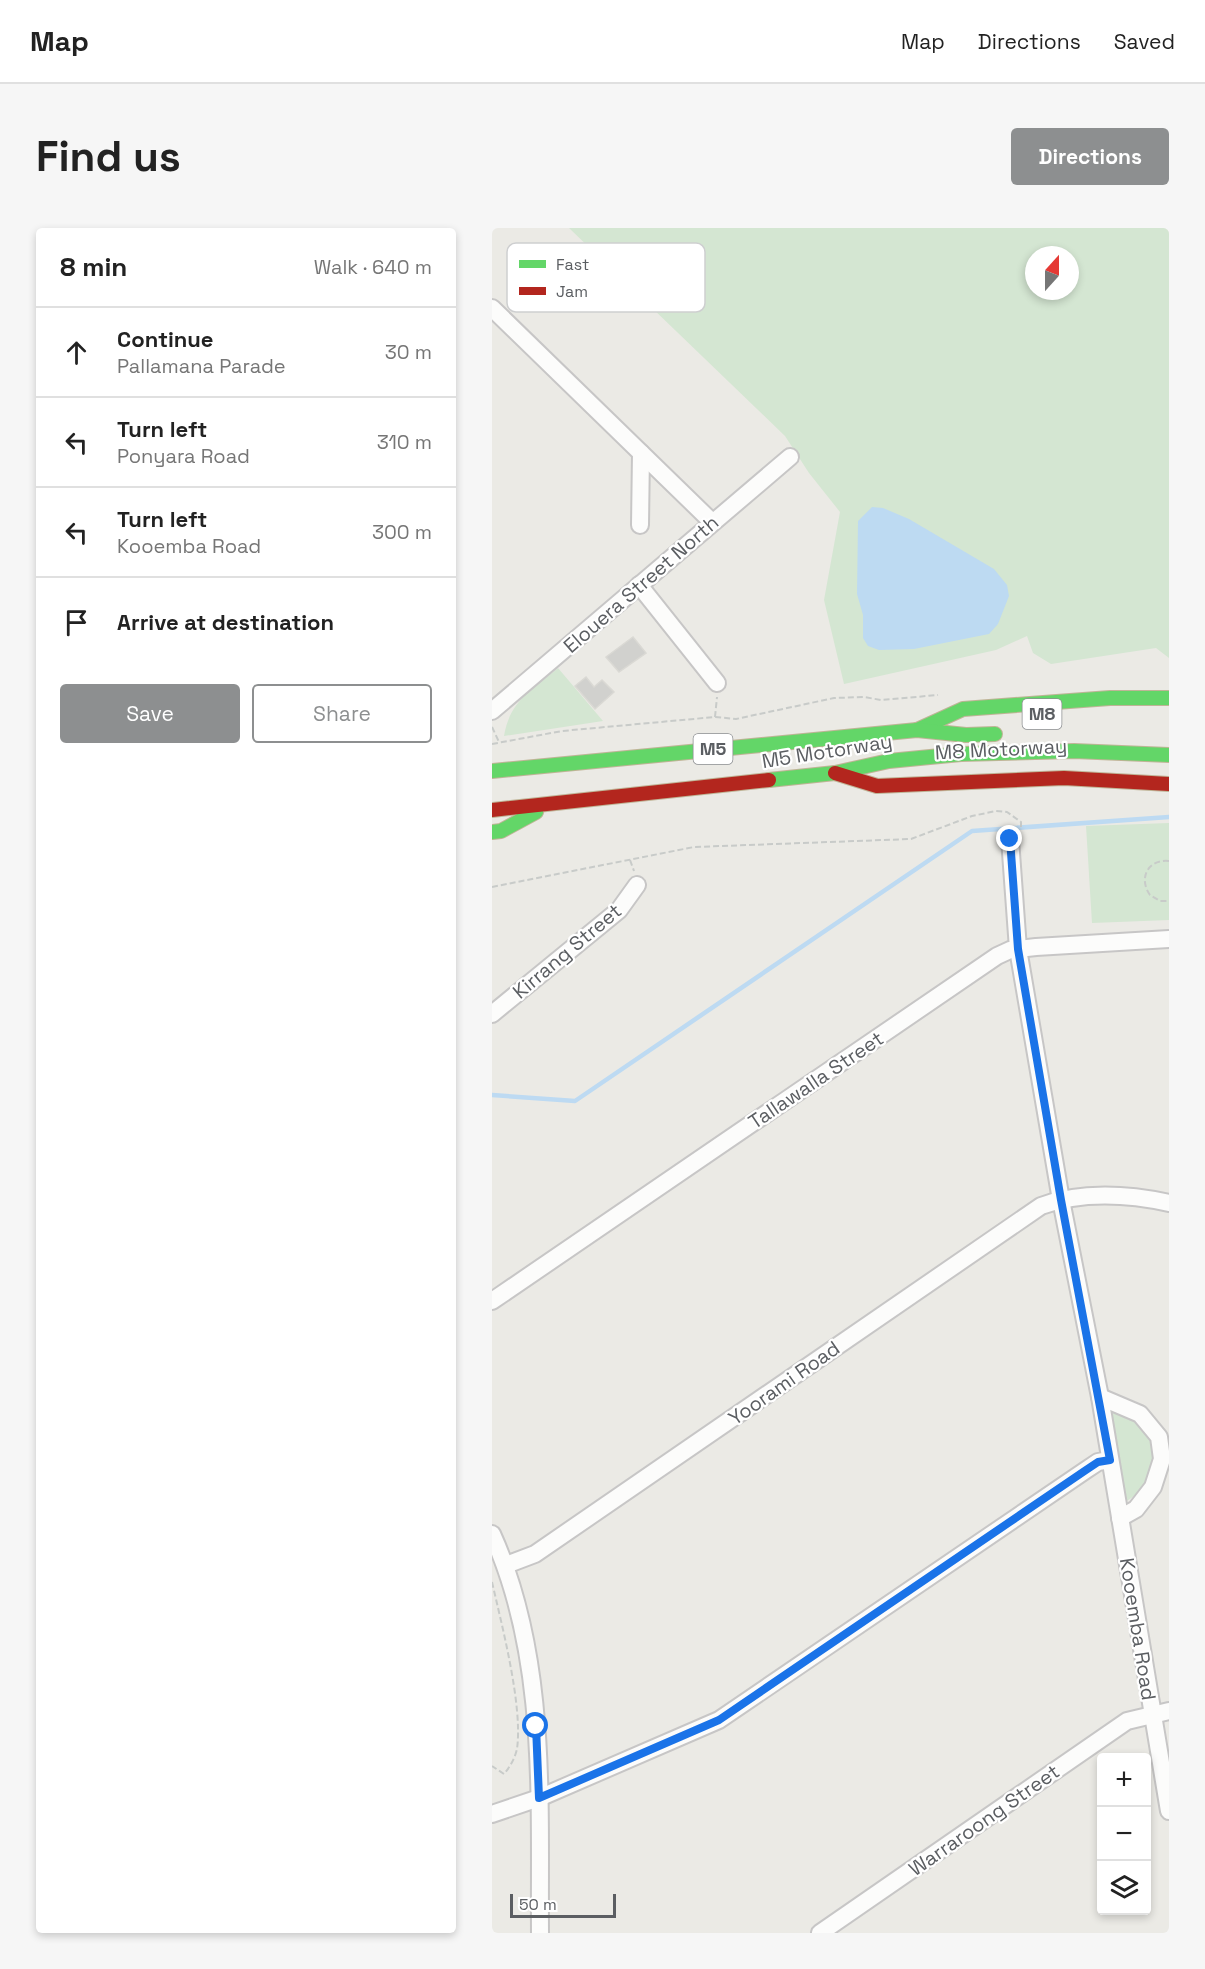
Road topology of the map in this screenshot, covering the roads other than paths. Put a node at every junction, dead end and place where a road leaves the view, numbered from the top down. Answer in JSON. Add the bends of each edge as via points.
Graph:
{"nodes":[{"id":1,"x":492,"y":308,"type":"edge"},
{"id":2,"x":641,"y":453,"type":"junction"},
{"id":3,"x":790,"y":457,"type":"dead end"},
{"id":4,"x":712,"y":522,"type":"junction"},
{"id":5,"x":640,"y":525,"type":"dead end"},
{"id":6,"x":639,"y":585,"type":"junction"},
{"id":7,"x":717,"y":683,"type":"road end"},
{"id":8,"x":1169,"y":698,"type":"edge"},
{"id":9,"x":492,"y":711,"type":"edge"},
{"id":10,"x":1169,"y":712,"type":"edge"},
{"id":11,"x":917,"y":730,"type":"junction"},
{"id":12,"x":1011,"y":733,"type":"dead end"},
{"id":13,"x":1169,"y":755,"type":"edge"},
{"id":14,"x":1169,"y":769,"type":"edge"},
{"id":15,"x":492,"y":770,"type":"edge"},
{"id":16,"x":835,"y":773,"type":"junction"},
{"id":17,"x":1169,"y":784,"type":"edge"},
{"id":18,"x":549,"y":804,"type":"junction"},
{"id":19,"x":492,"y":810,"type":"edge"},
{"id":20,"x":492,"y":832,"type":"edge"},
{"id":21,"x":1016,"y":833,"type":"road end"},
{"id":22,"x":637,"y":885,"type":"dead end"},
{"id":23,"x":1169,"y":939,"type":"edge"},
{"id":24,"x":1018,"y":949,"type":"junction"},
{"id":25,"x":492,"y":1014,"type":"edge"},
{"id":26,"x":1061,"y":1200,"type":"junction"},
{"id":27,"x":1169,"y":1203,"type":"edge"},
{"id":28,"x":492,"y":1301,"type":"edge"},
{"id":29,"x":1100,"y":1396,"type":"junction"},
{"id":30,"x":1110,"y":1460,"type":"junction"},
{"id":31,"x":1120,"y":1518,"type":"junction"},
{"id":32,"x":492,"y":1534,"type":"edge"},
{"id":33,"x":506,"y":1565,"type":"junction"},
{"id":34,"x":1161,"y":1713,"type":"edge"},
{"id":35,"x":539,"y":1798,"type":"junction"},
{"id":36,"x":1169,"y":1811,"type":"edge"},
{"id":37,"x":492,"y":1814,"type":"edge"},
{"id":38,"x":540,"y":1933,"type":"edge"},
{"id":39,"x":820,"y":1933,"type":"edge"}],
"edges":[{"from":1,"to":2,"type":"street"},
{"from":2,"to":4,"type":"street"},
{"from":2,"to":5,"type":"street"},
{"from":3,"to":4,"type":"street","name":"Elouera Street North"},
{"from":4,"to":6,"type":"street","name":"Elouera Street North"},
{"from":6,"to":7,"type":"street"},
{"from":6,"to":9,"type":"street","name":"Elouera Street North"},
{"from":8,"to":11,"type":"highway","via":[[1110,698],[963,709]]},
{"from":10,"to":11,"type":"highway","name":"M8 Motorway","number":"M8","via":[[964,718]]},
{"from":11,"to":12,"type":"highway","name":"M5 Motorway","number":"M5","via":[[966,735]]},
{"from":11,"to":15,"type":"highway","name":"M5 Motorway","number":"M5"},
{"from":13,"to":16,"type":"highway","name":"M5 Motorway","number":"M5","via":[[1087,750],[948,755],[871,762]]},
{"from":14,"to":16,"type":"highway","name":"M8 Motorway","via":[[1064,764],[875,776]]},
{"from":16,"to":17,"type":"highway","via":[[878,786],[1064,778]]},
{"from":16,"to":18,"type":"highway","name":"M5 Motorway","number":"M5"},
{"from":18,"to":19,"type":"highway","name":"M5 Motorway","number":"M5"},
{"from":18,"to":20,"type":"highway","via":[[501,831]]},
{"from":21,"to":24,"type":"street","name":"Kooemba Road"},
{"from":22,"to":25,"type":"street","name":"Kirrang Street","via":[[620,910]]},
{"from":23,"to":24,"type":"street","name":"Tallawalla Street"},
{"from":24,"to":26,"type":"street","name":"Kooemba Road"},
{"from":24,"to":28,"type":"street","name":"Tallawalla Street","via":[[997,956]]},
{"from":26,"to":27,"type":"street","name":"Yoorami Road","via":[[1118,1195]]},
{"from":26,"to":29,"type":"street","name":"Kooemba Road"},
{"from":26,"to":33,"type":"street","name":"Yoorami Road","via":[[1026,1215],[535,1554]]},
{"from":29,"to":30,"type":"street","name":"Kooemba Road"},
{"from":29,"to":31,"type":"street","via":[[1140,1414],[1159,1437],[1162,1460],[1153,1488],[1136,1509]]},
{"from":30,"to":31,"type":"street","name":"Kooemba Road"},
{"from":30,"to":35,"type":"street","via":[[1098,1462],[719,1720]]},
{"from":31,"to":34,"type":"street","name":"Kooemba Road"},
{"from":32,"to":33,"type":"street"},
{"from":33,"to":35,"type":"street","via":[[527,1657],[536,1726]]},
{"from":34,"to":36,"type":"street","name":"Kooemba Road"},
{"from":34,"to":39,"type":"street","name":"Warraroong Street","via":[[1127,1721]]},
{"from":35,"to":37,"type":"street"},
{"from":35,"to":38,"type":"street"}]}
